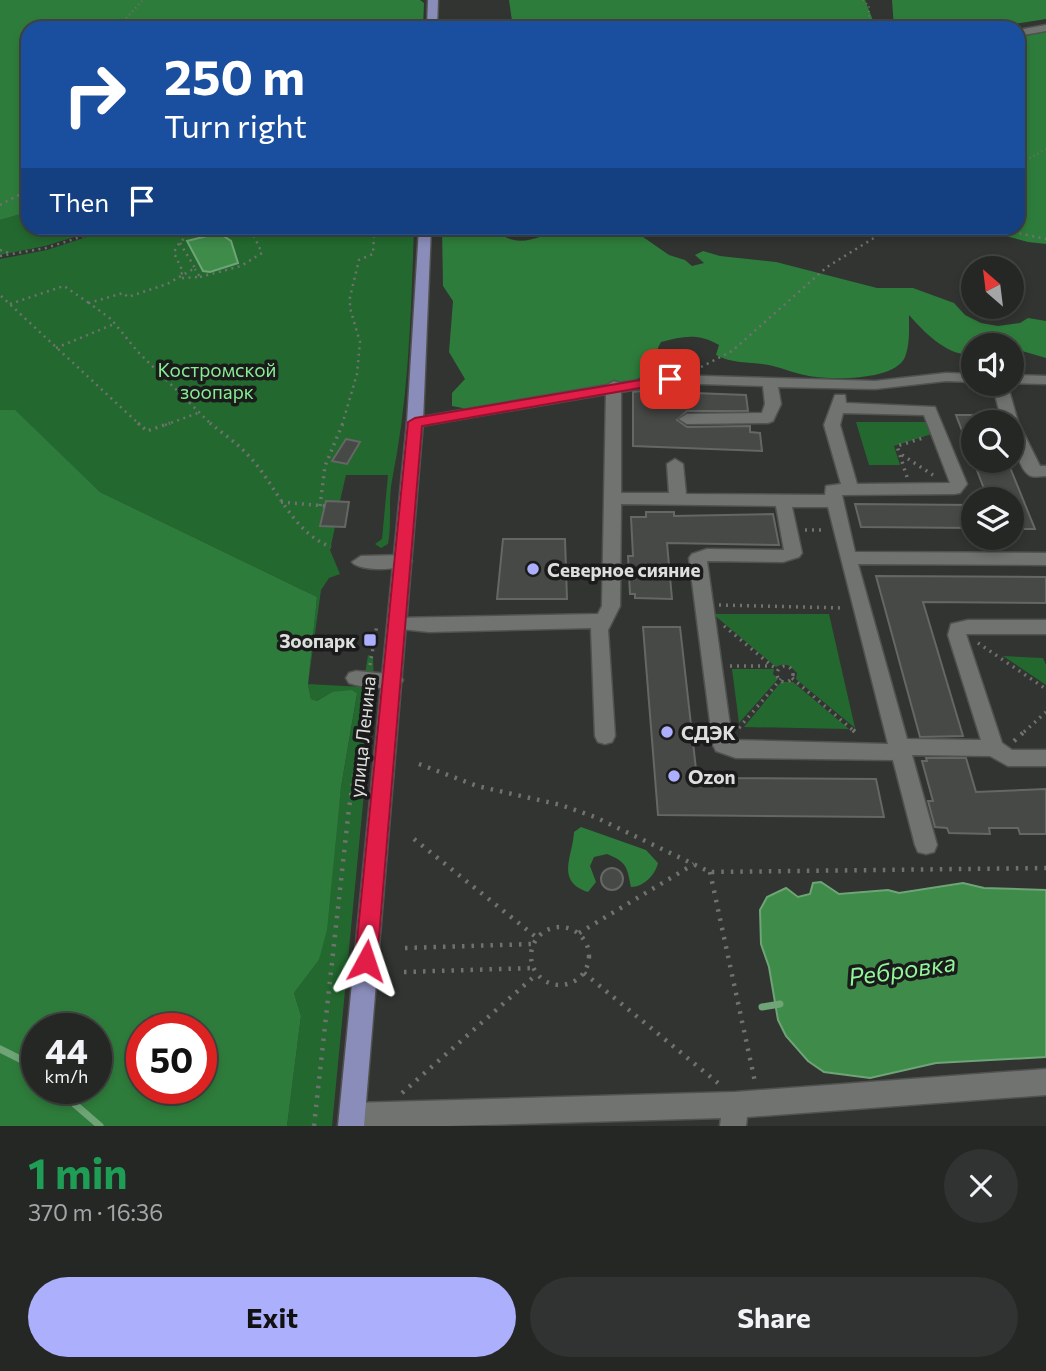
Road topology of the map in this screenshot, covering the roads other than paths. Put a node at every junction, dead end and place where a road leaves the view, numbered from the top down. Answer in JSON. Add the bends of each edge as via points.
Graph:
{"nodes":[{"id":1,"x":433,"y":0,"type":"edge"},
{"id":2,"x":432,"y":21,"type":"edge"},
{"id":3,"x":1046,"y":28,"type":"edge"},
{"id":4,"x":1025,"y":32,"type":"edge"},
{"id":5,"x":425,"y":235,"type":"edge"},
{"id":6,"x":961,"y":378,"type":"edge"},
{"id":7,"x":1024,"y":379,"type":"edge"},
{"id":8,"x":1046,"y":380,"type":"edge"},
{"id":9,"x":770,"y":382,"type":"junction"},
{"id":10,"x":843,"y":384,"type":"junction"},
{"id":11,"x":614,"y":386,"type":"junction"},
{"id":12,"x":839,"y":408,"type":"junction"},
{"id":13,"x":687,"y":419,"type":"dead end"},
{"id":14,"x":415,"y":422,"type":"junction"},
{"id":15,"x":1024,"y":451,"type":"edge"},
{"id":16,"x":675,"y":464,"type":"dead end"},
{"id":17,"x":1046,"y":471,"type":"edge"},
{"id":18,"x":850,"y":489,"type":"junction"},
{"id":19,"x":612,"y":498,"type":"junction"},
{"id":20,"x":678,"y":499,"type":"junction"},
{"id":21,"x":783,"y":500,"type":"junction"},
{"id":22,"x":833,"y":501,"type":"junction"},
{"id":23,"x":848,"y":558,"type":"junction"},
{"id":24,"x":1046,"y":559,"type":"edge"},
{"id":25,"x":403,"y":561,"type":"junction"},
{"id":26,"x":361,"y":562,"type":"dead end"},
{"id":27,"x":603,"y":621,"type":"junction"},
{"id":28,"x":398,"y":622,"type":"junction"},
{"id":29,"x":1046,"y":627,"type":"edge"},
{"id":30,"x":362,"y":679,"type":"road end"},
{"id":31,"x":393,"y":680,"type":"junction"},
{"id":32,"x":605,"y":736,"type":"dead end"},
{"id":33,"x":900,"y":749,"type":"junction"},
{"id":34,"x":997,"y":751,"type":"junction"},
{"id":35,"x":1046,"y":758,"type":"edge"},
{"id":36,"x":926,"y":845,"type":"dead end"},
{"id":37,"x":1046,"y":1082,"type":"edge"},
{"id":38,"x":743,"y":1109,"type":"edge"},
{"id":39,"x":438,"y":1120,"type":"edge"},
{"id":40,"x":351,"y":1121,"type":"edge"}],
"edges":[{"from":1,"to":2,"type":"main road"},
{"from":3,"to":4,"type":"street"},
{"from":5,"to":14,"type":"main road","name":"улица Ленина"},
{"from":6,"to":10,"type":"street"},
{"from":7,"to":8,"type":"street"},
{"from":9,"to":10,"type":"street"},
{"from":9,"to":11,"type":"street","via":[[670,379]]},
{"from":9,"to":13,"type":"street","via":[[773,404],[768,418]]},
{"from":10,"to":12,"type":"street"},
{"from":11,"to":14,"type":"street"},
{"from":11,"to":19,"type":"street"},
{"from":12,"to":18,"type":"street","via":[[832,425]]},
{"from":12,"to":18,"type":"street","via":[[930,410],[959,484],[954,489]]},
{"from":14,"to":25,"type":"main road","name":"улица Ленина"},
{"from":15,"to":17,"type":"street","via":[[1034,471]]},
{"from":16,"to":20,"type":"street"},
{"from":18,"to":22,"type":"street","via":[[832,490]]},
{"from":19,"to":20,"type":"street"},
{"from":19,"to":27,"type":"street","via":[[611,606]]},
{"from":20,"to":21,"type":"street"},
{"from":21,"to":22,"type":"street"},
{"from":21,"to":33,"type":"street","via":[[793,549],[788,556],[698,558],[720,739],[724,746],[736,750]]},
{"from":22,"to":23,"type":"street"},
{"from":23,"to":24,"type":"street"},
{"from":23,"to":33,"type":"street"},
{"from":25,"to":26,"type":"street"},
{"from":25,"to":28,"type":"main road","name":"улица Ленина"},
{"from":27,"to":28,"type":"street"},
{"from":27,"to":32,"type":"street","via":[[599,630]]},
{"from":28,"to":31,"type":"main road","name":"улица Ленина"},
{"from":29,"to":34,"type":"street","via":[[958,629]]},
{"from":30,"to":31,"type":"street"},
{"from":31,"to":40,"type":"main road","name":"улица Ленина"},
{"from":33,"to":34,"type":"street"},
{"from":33,"to":36,"type":"street"},
{"from":34,"to":35,"type":"street","via":[[1008,758]]},
{"from":37,"to":38,"type":"street"},
{"from":38,"to":39,"type":"street"},
{"from":39,"to":40,"type":"street"}]}
